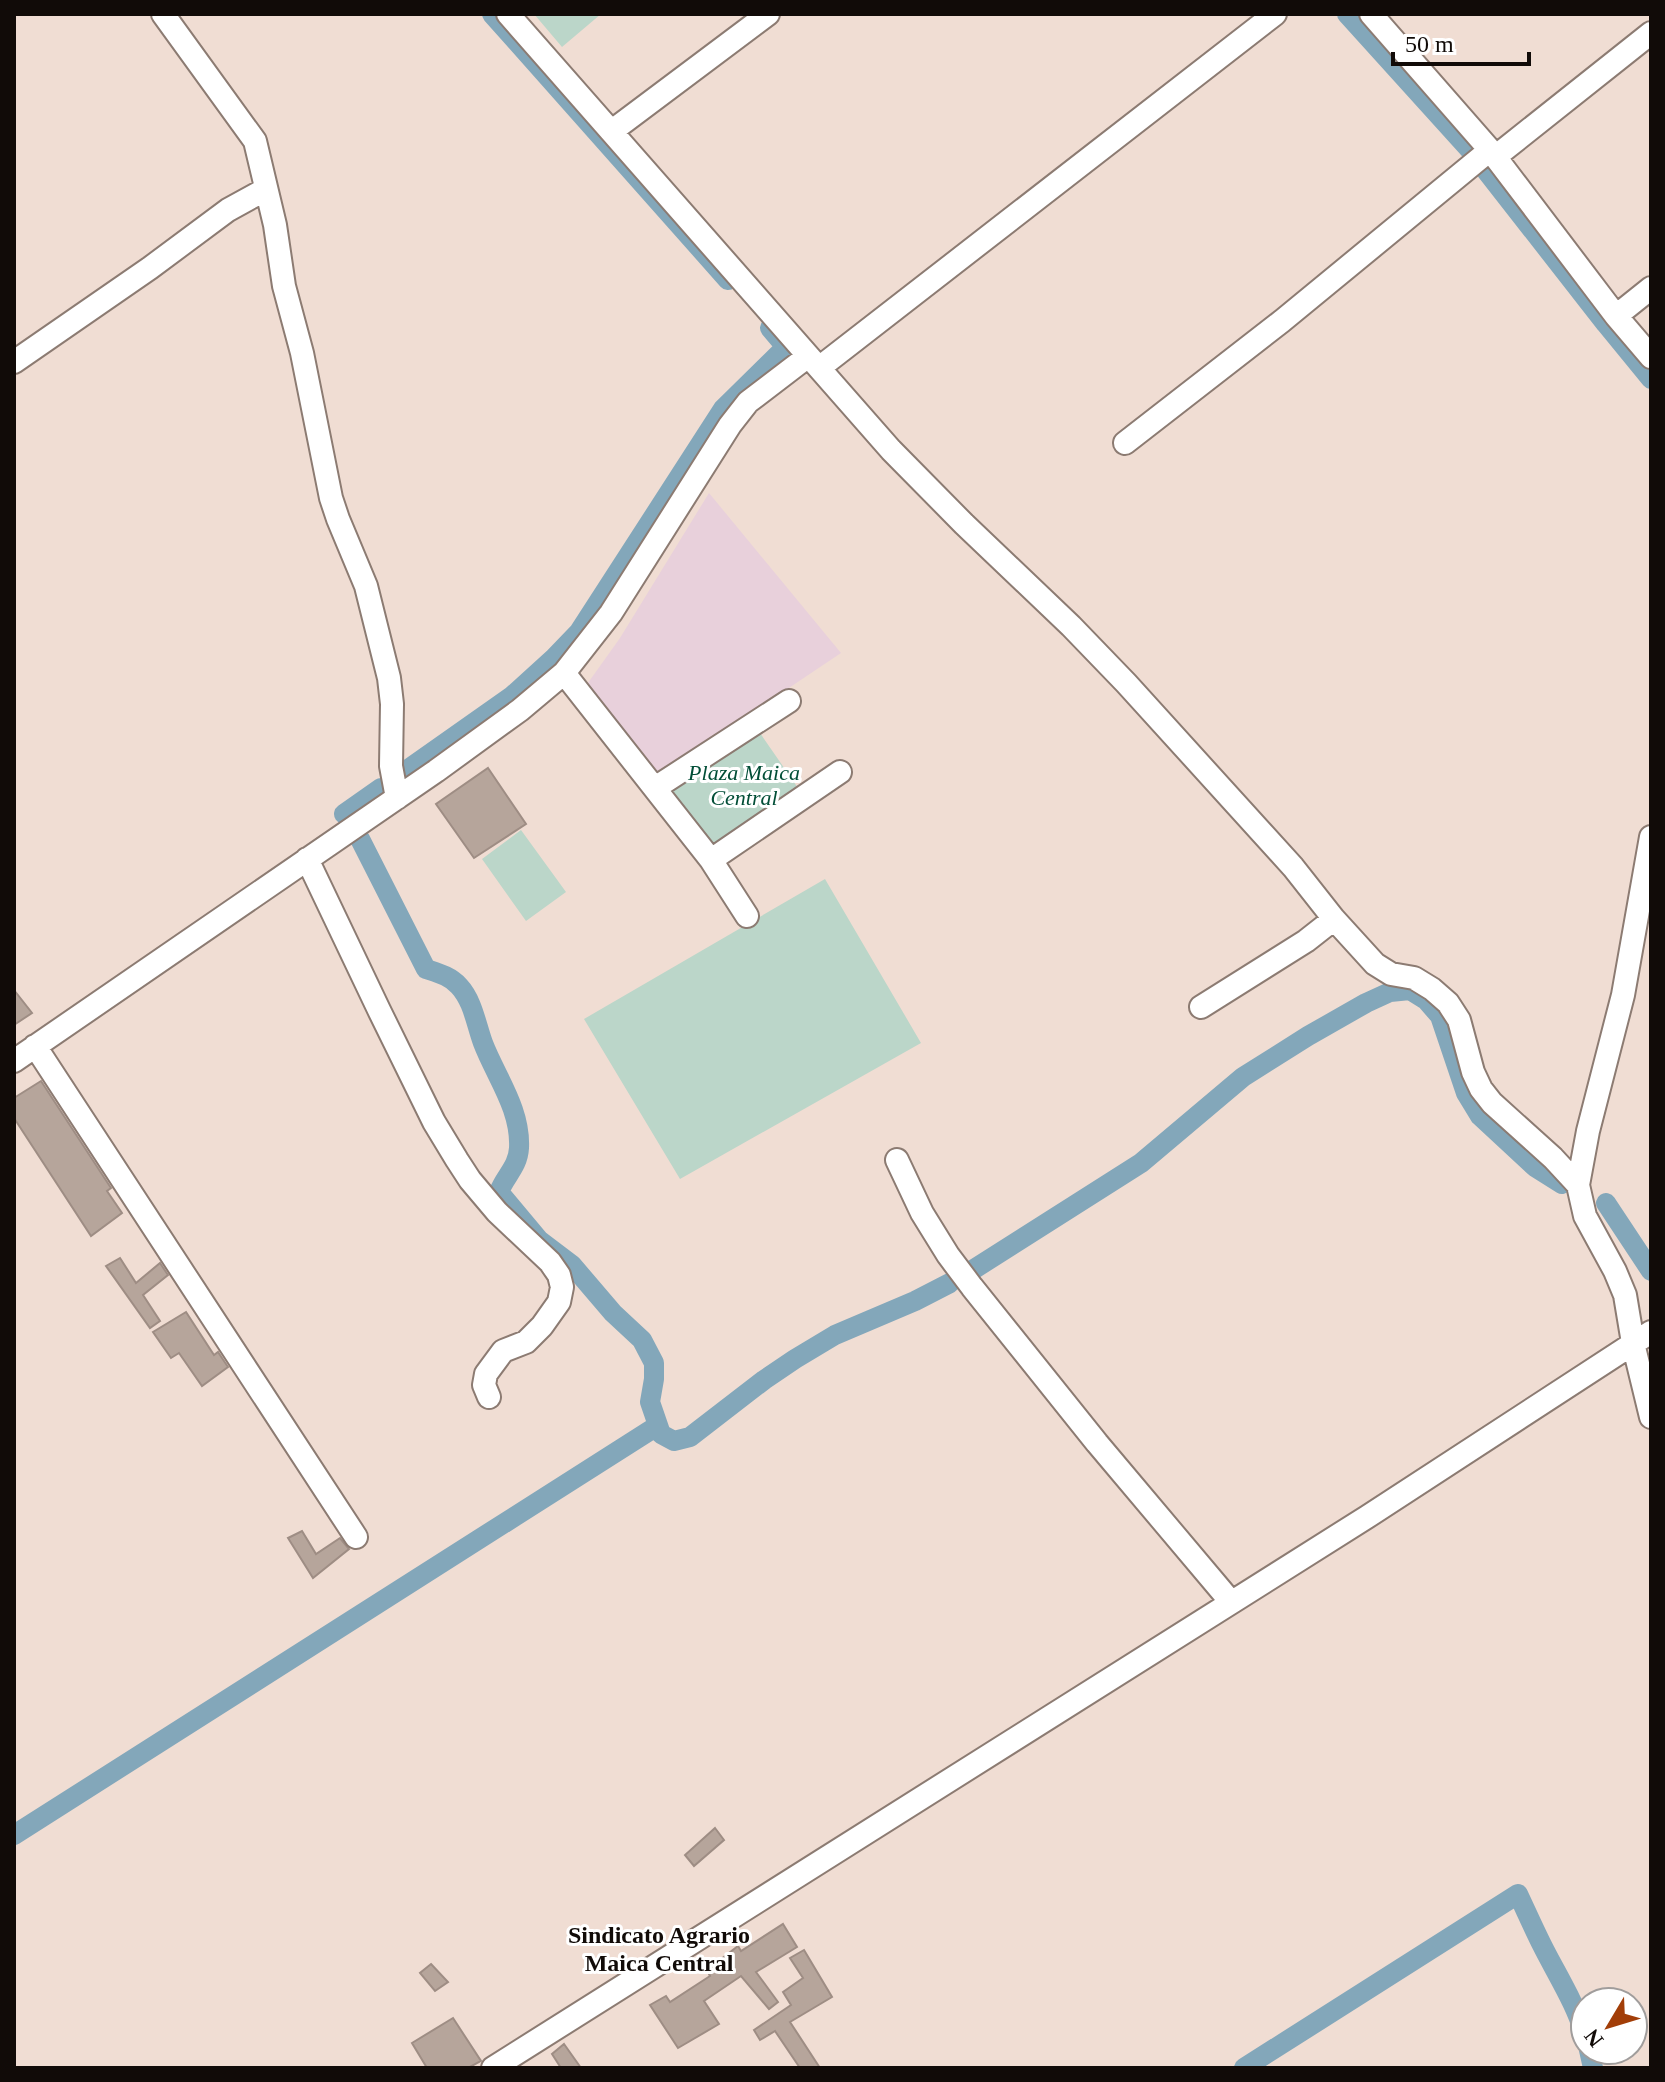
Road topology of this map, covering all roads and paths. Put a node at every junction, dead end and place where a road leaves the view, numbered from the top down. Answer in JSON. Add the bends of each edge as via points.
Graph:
{"nodes":[{"id":1,"x":163,"y":14,"type":"edge"},
{"id":2,"x":508,"y":14,"type":"edge"},
{"id":3,"x":768,"y":14,"type":"edge"},
{"id":4,"x":1275,"y":14,"type":"edge"},
{"id":5,"x":1371,"y":14,"type":"edge"},
{"id":6,"x":1651,"y":33,"type":"edge"},
{"id":7,"x":612,"y":131,"type":"junction"},
{"id":8,"x":1492,"y":153,"type":"junction"},
{"id":9,"x":267,"y":196,"type":"junction"},
{"id":10,"x":1651,"y":288,"type":"edge"},
{"id":11,"x":1616,"y":316,"type":"junction"},
{"id":12,"x":1651,"y":357,"type":"edge"},
{"id":13,"x":14,"y":362,"type":"edge"},
{"id":14,"x":813,"y":362,"type":"junction"},
{"id":15,"x":1125,"y":443,"type":"dead end"},
{"id":16,"x":564,"y":673,"type":"junction"},
{"id":17,"x":789,"y":701,"type":"dead end"},
{"id":18,"x":840,"y":772,"type":"dead end"},
{"id":19,"x":655,"y":788,"type":"junction"},
{"id":20,"x":397,"y":798,"type":"junction"},
{"id":21,"x":1651,"y":837,"type":"edge"},
{"id":22,"x":307,"y":859,"type":"junction"},
{"id":23,"x":711,"y":860,"type":"junction"},
{"id":24,"x":747,"y":916,"type":"dead end"},
{"id":25,"x":1334,"y":919,"type":"junction"},
{"id":26,"x":1201,"y":1007,"type":"dead end"},
{"id":27,"x":35,"y":1046,"type":"junction"},
{"id":28,"x":14,"y":1061,"type":"edge"},
{"id":29,"x":897,"y":1160,"type":"dead end"},
{"id":30,"x":1578,"y":1185,"type":"junction"},
{"id":31,"x":1642,"y":1338,"type":"edge"},
{"id":32,"x":489,"y":1397,"type":"dead end"},
{"id":33,"x":1651,"y":1417,"type":"edge"},
{"id":34,"x":356,"y":1537,"type":"dead end"},
{"id":35,"x":1231,"y":1602,"type":"junction"},
{"id":36,"x":493,"y":2068,"type":"edge"}],
"edges":[{"from":1,"to":9,"type":"street","via":[[255,141]]},
{"from":2,"to":7,"type":"street"},
{"from":3,"to":7,"type":"street"},
{"from":4,"to":14,"type":"street"},
{"from":5,"to":8,"type":"street"},
{"from":6,"to":8,"type":"street"},
{"from":7,"to":14,"type":"street"},
{"from":8,"to":11,"type":"street"},
{"from":8,"to":15,"type":"street"},
{"from":9,"to":13,"type":"street","via":[[259,193],[228,210]]},
{"from":9,"to":20,"type":"street","via":[[331,498],[366,586],[389,678]]},
{"from":10,"to":11,"type":"street"},
{"from":11,"to":12,"type":"street"},
{"from":14,"to":16,"type":"street","via":[[748,402],[611,613]]},
{"from":14,"to":25,"type":"street","via":[[891,450],[1126,683]]},
{"from":16,"to":19,"type":"street"},
{"from":16,"to":20,"type":"street"},
{"from":17,"to":19,"type":"street"},
{"from":18,"to":23,"type":"street"},
{"from":19,"to":23,"type":"street"},
{"from":20,"to":22,"type":"street"},
{"from":21,"to":30,"type":"street","via":[[1623,995]]},
{"from":22,"to":27,"type":"street"},
{"from":22,"to":32,"type":"street","via":[[457,1160],[497,1212],[559,1275],[559,1302],[542,1326],[526,1342],[503,1351],[486,1374]]},
{"from":23,"to":24,"type":"street"},
{"from":25,"to":26,"type":"street"},
{"from":25,"to":30,"type":"street","via":[[1375,964],[1391,974],[1414,978],[1448,1003],[1459,1020],[1481,1089]]},
{"from":27,"to":28,"type":"street"},
{"from":27,"to":34,"type":"street"},
{"from":29,"to":35,"type":"street","via":[[922,1213],[972,1287]]},
{"from":30,"to":31,"type":"street","via":[[1585,1216]]},
{"from":31,"to":33,"type":"street"},
{"from":31,"to":35,"type":"street"},
{"from":35,"to":36,"type":"street"}]}
